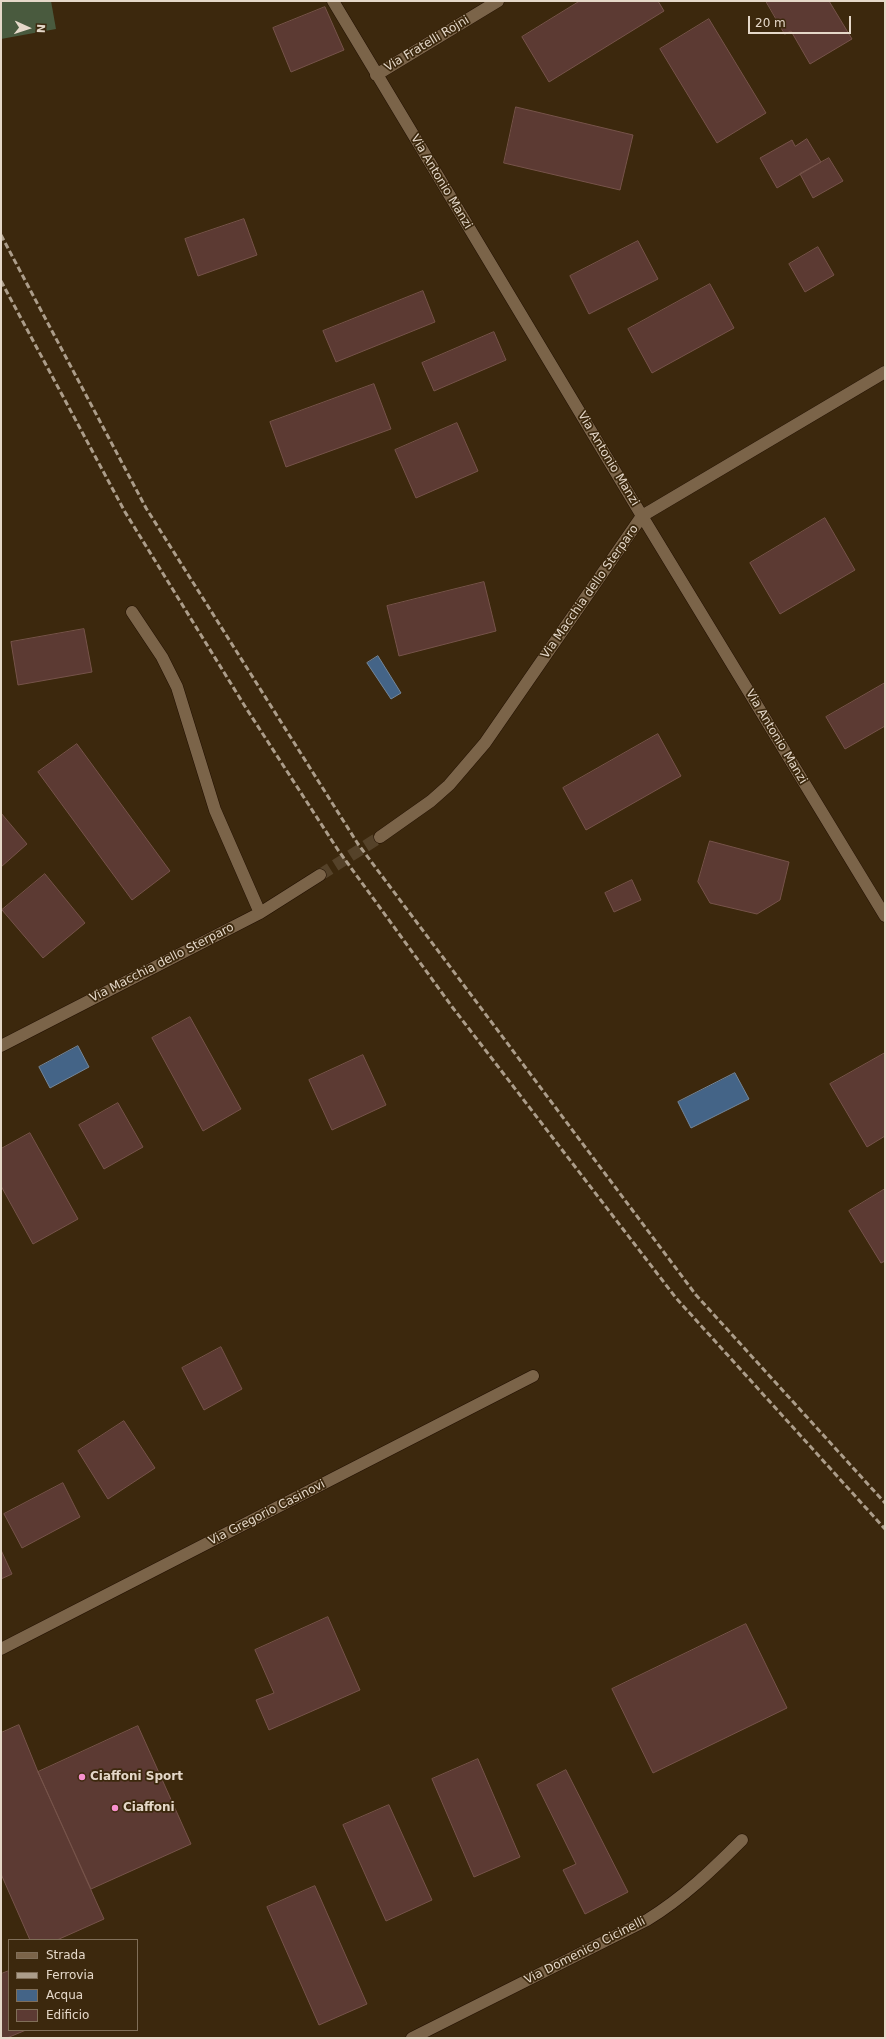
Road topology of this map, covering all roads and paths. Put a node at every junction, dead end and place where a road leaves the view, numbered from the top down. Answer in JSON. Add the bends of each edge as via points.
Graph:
{"nodes":[{"id":1,"x":333,"y":1,"type":"edge"},
{"id":2,"x":498,"y":1,"type":"edge"},
{"id":3,"x":376,"y":75,"type":"junction"},
{"id":4,"x":885,"y":372,"type":"edge"},
{"id":5,"x":642,"y":516,"type":"junction"},
{"id":6,"x":132,"y":612,"type":"dead end"},
{"id":7,"x":380,"y":837,"type":"tunnel mouth"},
{"id":8,"x":320,"y":875,"type":"tunnel mouth"},
{"id":9,"x":260,"y":913,"type":"junction"},
{"id":10,"x":885,"y":916,"type":"edge"},
{"id":11,"x":1,"y":1046,"type":"edge"},
{"id":12,"x":532,"y":1376,"type":"dead end"},
{"id":13,"x":1,"y":1649,"type":"edge"},
{"id":14,"x":742,"y":1840,"type":"dead end"},
{"id":15,"x":412,"y":2038,"type":"edge"}],
"edges":[{"from":1,"to":3,"type":"street","name":"Via Antonio Manzi"},
{"from":2,"to":3,"type":"street","name":"Via Fratelli Rojni"},
{"from":3,"to":5,"type":"street","name":"Via Antonio Manzi"},
{"from":4,"to":5,"type":"street","name":"Via Macchia dello Sterparo"},
{"from":5,"to":7,"type":"street","name":"Via Macchia dello Sterparo","via":[[485,743],[450,785]]},
{"from":5,"to":10,"type":"street","name":"Via Antonio Manzi"},
{"from":6,"to":9,"type":"street","via":[[162,657],[177,687],[215,810]]},
{"from":8,"to":9,"type":"street","name":"Via Macchia dello Sterparo"},
{"from":9,"to":11,"type":"street","name":"Via Macchia dello Sterparo"},
{"from":12,"to":13,"type":"street","name":"Via Gregorio Casinovi"},
{"from":14,"to":15,"type":"street","name":"Via Domenico Cicinelli","via":[[700,1882],[647,1920]]}]}
